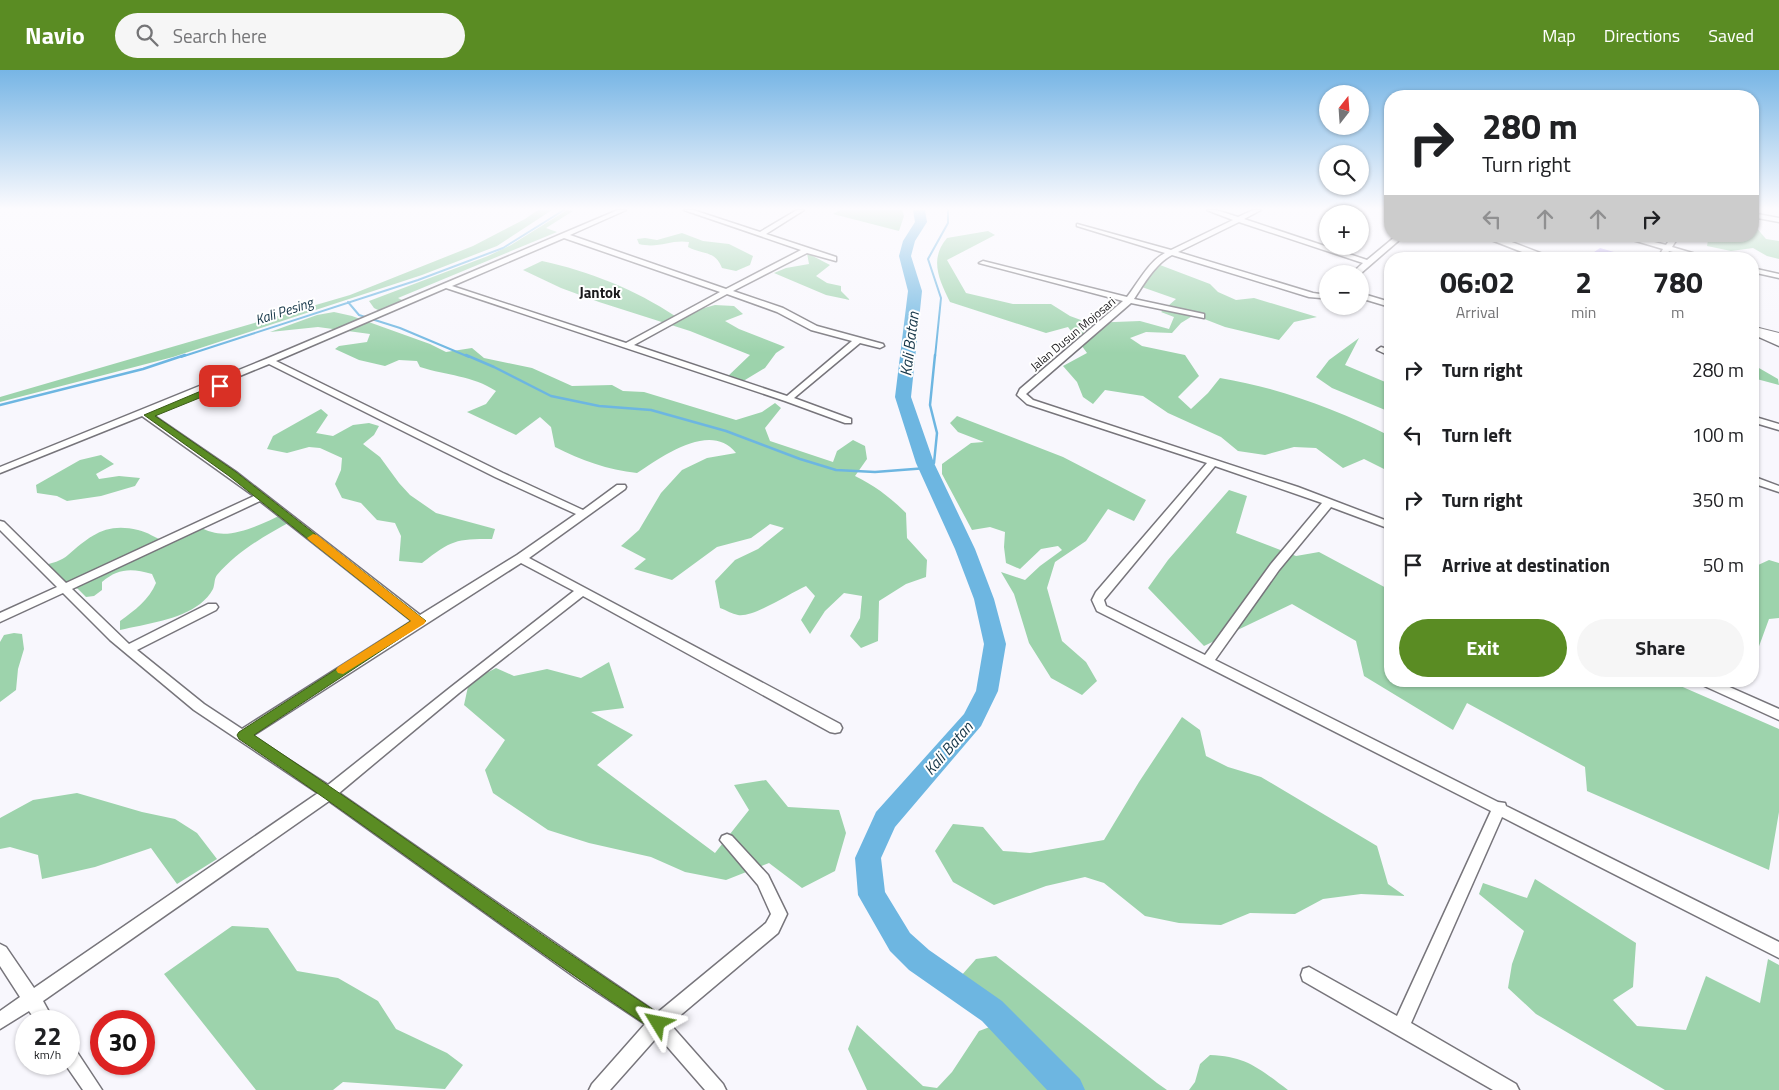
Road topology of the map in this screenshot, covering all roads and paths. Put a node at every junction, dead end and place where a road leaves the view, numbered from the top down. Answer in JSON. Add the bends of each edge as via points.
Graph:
{"nodes":[{"id":1,"x":511,"y":258,"type":"edge"},
{"id":2,"x":627,"y":258,"type":"edge"},
{"id":3,"x":792,"y":258,"type":"edge"},
{"id":4,"x":827,"y":258,"type":"edge"},
{"id":5,"x":1163,"y":258,"type":"edge"},
{"id":6,"x":1193,"y":258,"type":"edge"},
{"id":7,"x":1352,"y":258,"type":"edge"},
{"id":8,"x":1375,"y":258,"type":"edge"},
{"id":9,"x":833,"y":260,"type":"dead end"},
{"id":10,"x":983,"y":263,"type":"dead end"},
{"id":11,"x":1368,"y":263,"type":"junction"},
{"id":12,"x":1366,"y":265,"type":"edge"},
{"id":13,"x":1759,"y":272,"type":"edge"},
{"id":14,"x":1779,"y":276,"type":"edge"},
{"id":15,"x":446,"y":286,"type":"junction"},
{"id":16,"x":725,"y":292,"type":"junction"},
{"id":17,"x":1319,"y":296,"type":"edge"},
{"id":18,"x":1369,"y":298,"type":"edge"},
{"id":19,"x":1129,"y":300,"type":"junction"},
{"id":20,"x":1384,"y":303,"type":"edge"},
{"id":21,"x":1201,"y":316,"type":"dead end"},
{"id":22,"x":1759,"y":331,"type":"edge"},
{"id":23,"x":1759,"y":332,"type":"edge"},
{"id":24,"x":1779,"y":336,"type":"edge"},
{"id":25,"x":857,"y":341,"type":"junction"},
{"id":26,"x":1779,"y":342,"type":"edge"},
{"id":27,"x":627,"y":346,"type":"junction"},
{"id":28,"x":880,"y":346,"type":"dead end"},
{"id":29,"x":272,"y":363,"type":"junction"},
{"id":30,"x":788,"y":399,"type":"junction"},
{"id":31,"x":146,"y":414,"type":"junction"},
{"id":32,"x":848,"y":421,"type":"dead end"},
{"id":33,"x":1759,"y":421,"type":"edge"},
{"id":34,"x":1779,"y":427,"type":"edge"},
{"id":35,"x":1213,"y":462,"type":"junction"},
{"id":36,"x":0,"y":470,"type":"edge"},
{"id":37,"x":0,"y":476,"type":"edge"},
{"id":38,"x":1759,"y":482,"type":"edge"},
{"id":39,"x":621,"y":487,"type":"dead end"},
{"id":40,"x":1779,"y":489,"type":"edge"},
{"id":41,"x":260,"y":497,"type":"junction"},
{"id":42,"x":1329,"y":502,"type":"junction"},
{"id":43,"x":584,"y":514,"type":"junction"},
{"id":44,"x":0,"y":524,"type":"edge"},
{"id":45,"x":1384,"y":524,"type":"edge"},
{"id":46,"x":521,"y":558,"type":"junction"},
{"id":47,"x":64,"y":587,"type":"junction"},
{"id":48,"x":582,"y":591,"type":"junction"},
{"id":49,"x":212,"y":607,"type":"dead end"},
{"id":50,"x":0,"y":618,"type":"edge"},
{"id":51,"x":420,"y":621,"type":"junction"},
{"id":52,"x":129,"y":650,"type":"junction"},
{"id":53,"x":1208,"y":662,"type":"junction"},
{"id":54,"x":1717,"y":687,"type":"edge"},
{"id":55,"x":1779,"y":715,"type":"edge"},
{"id":56,"x":835,"y":728,"type":"dead end"},
{"id":57,"x":243,"y":735,"type":"junction"},
{"id":58,"x":329,"y":793,"type":"junction"},
{"id":59,"x":1500,"y":807,"type":"junction"},
{"id":60,"x":727,"y":840,"type":"dead end"},
{"id":61,"x":1779,"y":950,"type":"edge"},
{"id":62,"x":0,"y":952,"type":"edge"},
{"id":63,"x":1309,"y":976,"type":"dead end"},
{"id":64,"x":31,"y":1000,"type":"junction"},
{"id":65,"x":38,"y":1010,"type":"edge"},
{"id":66,"x":0,"y":1021,"type":"edge"},
{"id":67,"x":658,"y":1023,"type":"junction"},
{"id":68,"x":1401,"y":1028,"type":"junction"},
{"id":69,"x":80,"y":1071,"type":"edge"},
{"id":70,"x":93,"y":1090,"type":"edge"},
{"id":71,"x":598,"y":1090,"type":"edge"},
{"id":72,"x":717,"y":1090,"type":"edge"},
{"id":73,"x":1510,"y":1090,"type":"edge"}],
"edges":[{"from":1,"to":15,"type":"street"},
{"from":2,"to":16,"type":"street"},
{"from":3,"to":16,"type":"street"},
{"from":4,"to":9,"type":"street"},
{"from":5,"to":19,"type":"street","name":"Jalan Dusun Mojosari"},
{"from":6,"to":17,"type":"street"},
{"from":7,"to":11,"type":"street"},
{"from":8,"to":11,"type":"street"},
{"from":10,"to":19,"type":"street"},
{"from":11,"to":12,"type":"street"},
{"from":13,"to":14,"type":"street"},
{"from":15,"to":27,"type":"street"},
{"from":15,"to":29,"type":"street"},
{"from":16,"to":25,"type":"street","via":[[780,310],[814,328]]},
{"from":16,"to":27,"type":"street"},
{"from":18,"to":20,"type":"street"},
{"from":19,"to":21,"type":"street"},
{"from":19,"to":35,"type":"street","name":"Jalan Dusun Mojosari","via":[[1021,395],[1030,402]]},
{"from":22,"to":24,"type":"street"},
{"from":23,"to":26,"type":"main road"},
{"from":25,"to":28,"type":"street"},
{"from":25,"to":30,"type":"street"},
{"from":27,"to":30,"type":"street"},
{"from":29,"to":31,"type":"street"},
{"from":29,"to":43,"type":"street"},
{"from":30,"to":32,"type":"street"},
{"from":31,"to":36,"type":"street"},
{"from":31,"to":37,"type":"street"},
{"from":31,"to":41,"type":"street"},
{"from":33,"to":34,"type":"street"},
{"from":35,"to":42,"type":"street"},
{"from":35,"to":53,"type":"street","via":[[1098,600],[1109,613]]},
{"from":38,"to":40,"type":"street"},
{"from":39,"to":43,"type":"street"},
{"from":41,"to":47,"type":"street"},
{"from":41,"to":51,"type":"street"},
{"from":42,"to":45,"type":"street"},
{"from":42,"to":53,"type":"street","via":[[1275,567]]},
{"from":43,"to":46,"type":"street"},
{"from":44,"to":47,"type":"street"},
{"from":46,"to":48,"type":"street"},
{"from":46,"to":51,"type":"street"},
{"from":47,"to":50,"type":"street"},
{"from":47,"to":52,"type":"street"},
{"from":48,"to":56,"type":"street"},
{"from":48,"to":58,"type":"street"},
{"from":49,"to":52,"type":"street"},
{"from":51,"to":57,"type":"street"},
{"from":52,"to":57,"type":"street","via":[[199,708]]},
{"from":53,"to":59,"type":"street"},
{"from":54,"to":55,"type":"street"},
{"from":57,"to":58,"type":"street"},
{"from":58,"to":64,"type":"street"},
{"from":58,"to":67,"type":"street"},
{"from":59,"to":61,"type":"street"},
{"from":59,"to":68,"type":"street"},
{"from":60,"to":67,"type":"street","via":[[762,880],[779,914],[772,928]]},
{"from":62,"to":64,"type":"street"},
{"from":63,"to":68,"type":"street"},
{"from":64,"to":65,"type":"street"},
{"from":64,"to":66,"type":"street"},
{"from":67,"to":71,"type":"street"},
{"from":67,"to":72,"type":"street"},
{"from":68,"to":73,"type":"street"},
{"from":69,"to":70,"type":"street"}]}
